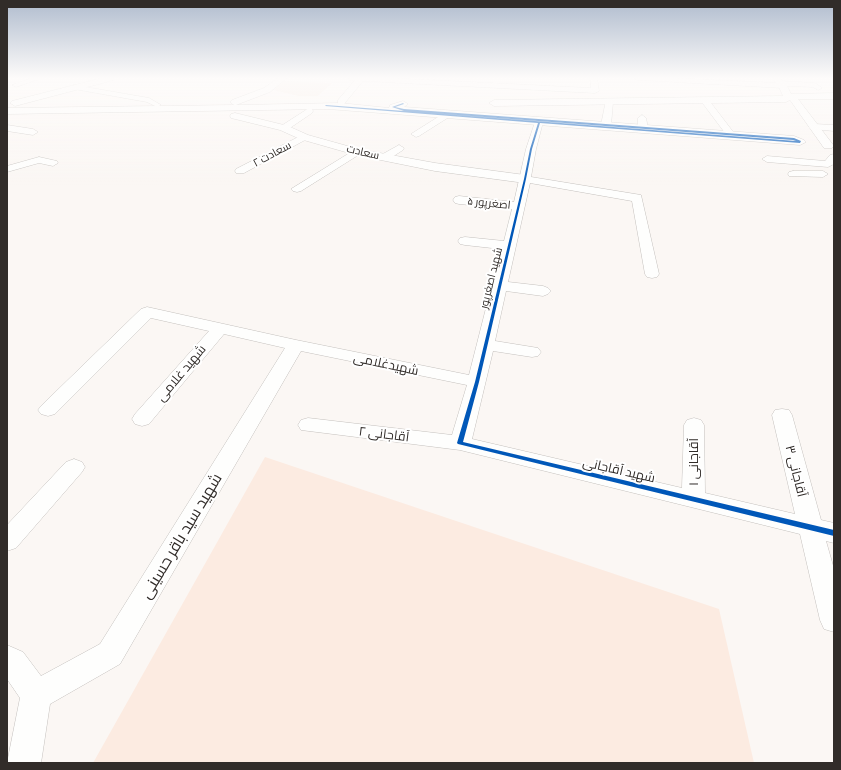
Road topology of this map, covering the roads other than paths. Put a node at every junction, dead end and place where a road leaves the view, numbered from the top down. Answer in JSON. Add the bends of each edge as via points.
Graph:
{"nodes":[{"id":1,"x":226,"y":114,"type":"edge"},
{"id":2,"x":305,"y":114,"type":"edge"},
{"id":3,"x":439,"y":114,"type":"edge"},
{"id":4,"x":473,"y":114,"type":"edge"},
{"id":5,"x":540,"y":114,"type":"edge"},
{"id":6,"x":608,"y":114,"type":"edge"},
{"id":7,"x":641,"y":114,"type":"joint"},
{"id":8,"x":715,"y":114,"type":"edge"},
{"id":9,"x":804,"y":114,"type":"edge"},
{"id":10,"x":446,"y":115,"type":"junction"},
{"id":11,"x":539,"y":119,"type":"junction"},
{"id":12,"x":606,"y":125,"type":"junction"},
{"id":13,"x":814,"y":127,"type":"junction"},
{"id":14,"x":7,"y":128,"type":"edge"},
{"id":15,"x":284,"y":128,"type":"junction"},
{"id":16,"x":834,"y":128,"type":"edge"},
{"id":17,"x":34,"y":132,"type":"dead end"},
{"id":18,"x":416,"y":134,"type":"dead end"},
{"id":19,"x":730,"y":135,"type":"junction"},
{"id":20,"x":304,"y":137,"type":"junction"},
{"id":21,"x":797,"y":141,"type":"junction"},
{"id":22,"x":398,"y":148,"type":"dead end"},
{"id":23,"x":356,"y":152,"type":"junction"},
{"id":24,"x":385,"y":157,"type":"junction"},
{"id":25,"x":767,"y":159,"type":"dead end"},
{"id":26,"x":832,"y":159,"type":"edge"},
{"id":27,"x":54,"y":163,"type":"dead end"},
{"id":28,"x":7,"y":169,"type":"edge"},
{"id":29,"x":240,"y":172,"type":"dead end"},
{"id":30,"x":794,"y":174,"type":"dead end"},
{"id":31,"x":525,"y":179,"type":"junction"},
{"id":32,"x":297,"y":189,"type":"dead end"},
{"id":33,"x":459,"y":200,"type":"dead end"},
{"id":34,"x":518,"y":206,"type":"junction"},
{"id":35,"x":465,"y":241,"type":"dead end"},
{"id":36,"x":509,"y":246,"type":"junction"},
{"id":37,"x":652,"y":274,"type":"dead end"},
{"id":38,"x":499,"y":285,"type":"junction"},
{"id":39,"x":543,"y":290,"type":"dead end"},
{"id":40,"x":220,"y":328,"type":"junction"},
{"id":41,"x":296,"y":345,"type":"junction"},
{"id":42,"x":485,"y":345,"type":"junction"},
{"id":43,"x":532,"y":352,"type":"dead end"},
{"id":44,"x":476,"y":382,"type":"junction"},
{"id":45,"x":48,"y":410,"type":"dead end"},
{"id":46,"x":782,"y":415,"type":"dead end"},
{"id":47,"x":142,"y":419,"type":"dead end"},
{"id":48,"x":308,"y":425,"type":"dead end"},
{"id":49,"x":694,"y":425,"type":"dead end"},
{"id":50,"x":460,"y":443,"type":"junction"},
{"id":51,"x":74,"y":467,"type":"dead end"},
{"id":52,"x":693,"y":499,"type":"junction"},
{"id":53,"x":810,"y":527,"type":"junction"},
{"id":54,"x":834,"y":533,"type":"edge"},
{"id":55,"x":7,"y":541,"type":"edge"},
{"id":56,"x":834,"y":620,"type":"edge"},
{"id":57,"x":7,"y":659,"type":"edge"},
{"id":58,"x":36,"y":696,"type":"junction"},
{"id":59,"x":24,"y":763,"type":"edge"}],
"edges":[{"from":1,"to":15,"type":"street","name":"سعادت"},
{"from":2,"to":15,"type":"street"},
{"from":3,"to":10,"type":"street"},
{"from":4,"to":12,"type":"street"},
{"from":5,"to":11,"type":"street","name":"شهید اصغرپور"},
{"from":6,"to":12,"type":"street"},
{"from":7,"to":12,"type":"street"},
{"from":7,"to":19,"type":"street"},
{"from":8,"to":19,"type":"street"},
{"from":9,"to":13,"type":"street"},
{"from":10,"to":11,"type":"street"},
{"from":10,"to":18,"type":"street"},
{"from":11,"to":21,"type":"street"},
{"from":11,"to":31,"type":"street","name":"شهید اصغرپور"},
{"from":13,"to":16,"type":"street"},
{"from":13,"to":26,"type":"street"},
{"from":14,"to":17,"type":"street"},
{"from":15,"to":20,"type":"street","name":"سعادت"},
{"from":19,"to":21,"type":"street"},
{"from":20,"to":23,"type":"street","name":"سعادت"},
{"from":20,"to":29,"type":"street","name":"سعادت ۲"},
{"from":21,"to":26,"type":"street"},
{"from":22,"to":24,"type":"street"},
{"from":23,"to":24,"type":"street","name":"سعادت"},
{"from":23,"to":32,"type":"street"},
{"from":24,"to":31,"type":"street","name":"سعادت","via":[[435,167]]},
{"from":25,"to":26,"type":"street"},
{"from":26,"to":30,"type":"street","via":[[822,174]]},
{"from":27,"to":28,"type":"street","via":[[39,160]]},
{"from":31,"to":34,"type":"street","name":"شهید اصغرپور"},
{"from":31,"to":37,"type":"street","via":[[637,198]]},
{"from":33,"to":34,"type":"street","name":"اصغرپور ۵"},
{"from":34,"to":36,"type":"street","name":"شهید اصغرپور"},
{"from":35,"to":36,"type":"street"},
{"from":36,"to":38,"type":"street","name":"شهید اصغرپور"},
{"from":38,"to":39,"type":"street"},
{"from":38,"to":42,"type":"street","name":"شهید اصغرپور"},
{"from":40,"to":41,"type":"street","name":"شهیدغلامی"},
{"from":40,"to":45,"type":"street","name":"شهیدغلامی","via":[[147,312]]},
{"from":40,"to":47,"type":"street","name":"شهید غلامی"},
{"from":41,"to":44,"type":"street","name":"شهیدغلامی"},
{"from":41,"to":58,"type":"street","name":"شهید سید باقر حسینی","via":[[110,654]]},
{"from":42,"to":43,"type":"street"},
{"from":42,"to":44,"type":"street","name":"شهید اصغرپور"},
{"from":44,"to":50,"type":"street"},
{"from":46,"to":53,"type":"street","name":"آقاجانی ۳"},
{"from":48,"to":50,"type":"street","name":"آقاجانی ۲"},
{"from":49,"to":52,"type":"street","name":"آقاجانی ۱"},
{"from":50,"to":52,"type":"street","name":"شهید آقاجانی"},
{"from":51,"to":55,"type":"street"},
{"from":52,"to":53,"type":"street","name":"شهید آقاجانی"},
{"from":53,"to":54,"type":"street","name":"شهید آقاجانی"},
{"from":53,"to":56,"type":"street","name":"آقاجانی ۳"},
{"from":57,"to":58,"type":"street","via":[[13,662]]},
{"from":58,"to":59,"type":"street"}]}
